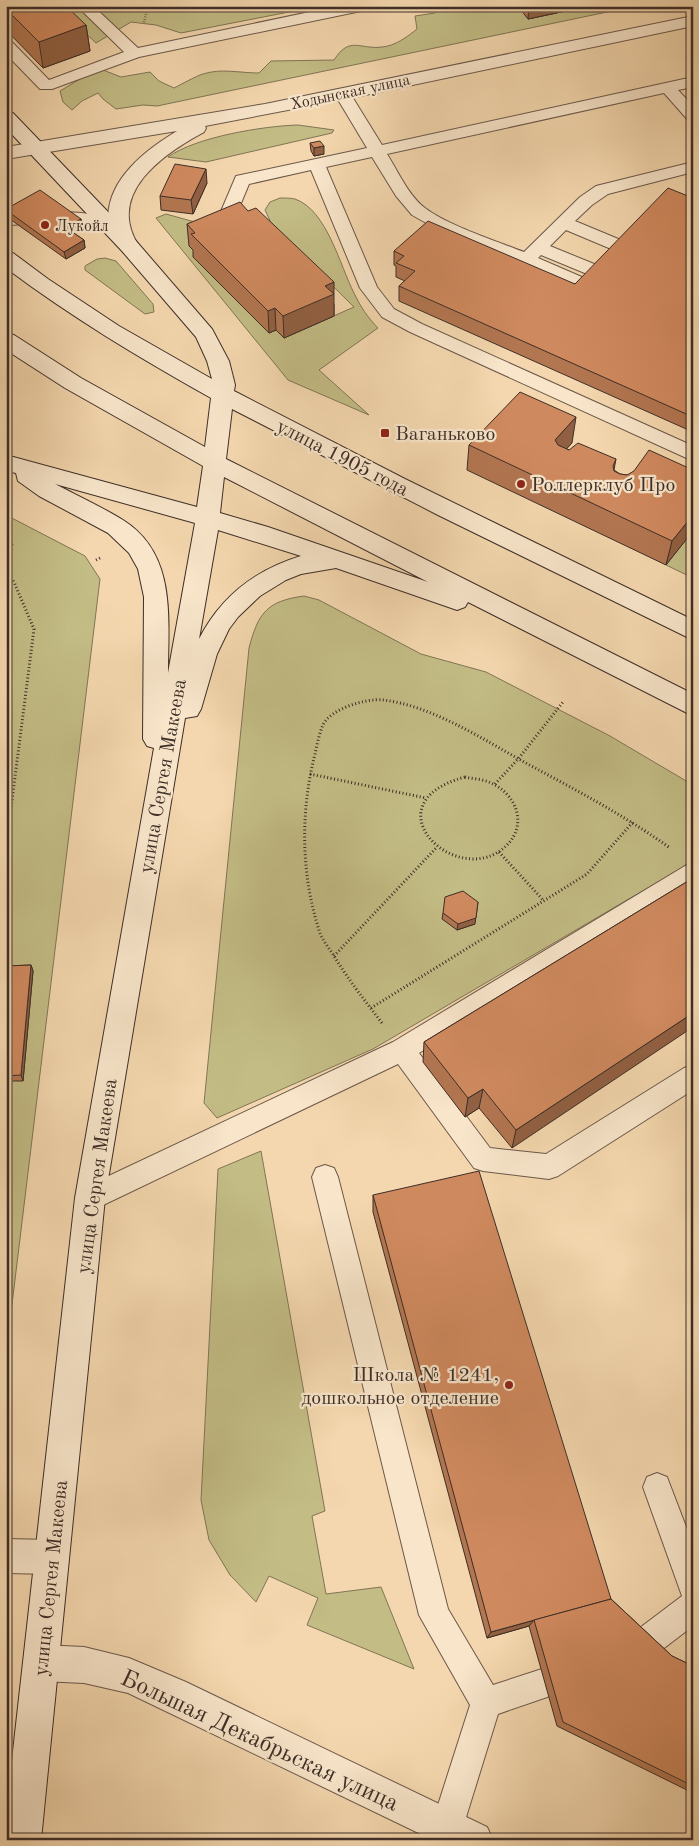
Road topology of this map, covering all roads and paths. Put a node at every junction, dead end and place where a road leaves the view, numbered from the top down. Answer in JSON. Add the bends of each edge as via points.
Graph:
{"nodes":[{"id":1,"x":84,"y":6,"type":"edge"},
{"id":2,"x":361,"y":6,"type":"edge"},
{"id":3,"x":693,"y":21,"type":"edge"},
{"id":4,"x":6,"y":46,"type":"edge"},
{"id":5,"x":135,"y":53,"type":"junction"},
{"id":6,"x":693,"y":82,"type":"edge"},
{"id":7,"x":668,"y":88,"type":"junction"},
{"id":8,"x":342,"y":93,"type":"junction"},
{"id":9,"x":689,"y":108,"type":"edge"},
{"id":10,"x":6,"y":118,"type":"edge"},
{"id":11,"x":217,"y":118,"type":"junction"},
{"id":12,"x":35,"y":148,"type":"junction"},
{"id":13,"x":378,"y":152,"type":"junction"},
{"id":14,"x":6,"y":153,"type":"edge"},
{"id":15,"x":317,"y":164,"type":"junction"},
{"id":16,"x":693,"y":167,"type":"edge"},
{"id":17,"x":228,"y":216,"type":"edge"},
{"id":18,"x":6,"y":220,"type":"edge"},
{"id":19,"x":109,"y":227,"type":"junction"},
{"id":20,"x":6,"y":229,"type":"edge"},
{"id":21,"x":557,"y":229,"type":"junction"},
{"id":22,"x":129,"y":246,"type":"junction"},
{"id":23,"x":6,"y":258,"type":"edge"},
{"id":24,"x":520,"y":266,"type":"junction"},
{"id":25,"x":585,"y":285,"type":"edge"},
{"id":26,"x":6,"y":340,"type":"edge"},
{"id":27,"x":224,"y":396,"type":"junction"},
{"id":28,"x":693,"y":454,"type":"edge"},
{"id":29,"x":7,"y":462,"type":"edge"},
{"id":30,"x":215,"y":463,"type":"junction"},
{"id":31,"x":208,"y":518,"type":"junction"},
{"id":32,"x":14,"y":543,"type":"dead end"},
{"id":33,"x":6,"y":548,"type":"edge"},
{"id":34,"x":336,"y":560,"type":"junction"},
{"id":35,"x":6,"y":573,"type":"edge"},
{"id":36,"x":693,"y":631,"type":"edge"},
{"id":37,"x":569,"y":641,"type":"junction"},
{"id":38,"x":563,"y":702,"type":"dead end"},
{"id":39,"x":693,"y":706,"type":"edge"},
{"id":40,"x":518,"y":758,"type":"junction"},
{"id":41,"x":310,"y":774,"type":"junction"},
{"id":42,"x":495,"y":784,"type":"junction"},
{"id":43,"x":426,"y":798,"type":"junction"},
{"id":44,"x":156,"y":806,"type":"junction"},
{"id":45,"x":632,"y":822,"type":"junction"},
{"id":46,"x":9,"y":824,"type":"dead end"},
{"id":47,"x":437,"y":847,"type":"junction"},
{"id":48,"x":499,"y":852,"type":"junction"},
{"id":49,"x":678,"y":853,"type":"dead end"},
{"id":50,"x":693,"y":873,"type":"edge"},
{"id":51,"x":544,"y":901,"type":"junction"},
{"id":52,"x":334,"y":956,"type":"junction"},
{"id":53,"x":370,"y":1008,"type":"junction"},
{"id":54,"x":402,"y":1050,"type":"junction"},
{"id":55,"x":693,"y":1076,"type":"edge"},
{"id":56,"x":325,"y":1177,"type":"dead end"},
{"id":57,"x":90,"y":1198,"type":"junction"},
{"id":58,"x":657,"y":1487,"type":"dead end"},
{"id":59,"x":6,"y":1556,"type":"edge"},
{"id":60,"x":52,"y":1556,"type":"junction"},
{"id":61,"x":693,"y":1586,"type":"edge"},
{"id":62,"x":693,"y":1607,"type":"edge"},
{"id":63,"x":644,"y":1644,"type":"edge"},
{"id":64,"x":41,"y":1663,"type":"junction"},
{"id":65,"x":545,"y":1683,"type":"edge"},
{"id":66,"x":486,"y":1704,"type":"junction"},
{"id":67,"x":460,"y":1833,"type":"edge"},
{"id":68,"x":22,"y":1840,"type":"edge"}],
"edges":[{"from":1,"to":5,"type":"lane"},
{"from":2,"to":5,"type":"lane"},
{"from":3,"to":8,"type":"main road","name":"Ходынская улица"},
{"from":4,"to":5,"type":"lane","via":[[46,86]]},
{"from":6,"to":7,"type":"lane"},
{"from":7,"to":9,"type":"lane"},
{"from":7,"to":13,"type":"lane"},
{"from":8,"to":11,"type":"main road","name":"Ходынская улица"},
{"from":8,"to":13,"type":"lane"},
{"from":10,"to":12,"type":"main road"},
{"from":11,"to":12,"type":"main road","name":"Ходынская улица"},
{"from":11,"to":22,"type":"main road","via":[[170,144],[141,168],[128,184],[119,208],[119,227]]},
{"from":12,"to":14,"type":"main road","name":"Ходынская улица"},
{"from":12,"to":19,"type":"main road"},
{"from":13,"to":15,"type":"lane"},
{"from":13,"to":24,"type":"lane","via":[[402,192],[418,210],[461,241]]},
{"from":15,"to":17,"type":"lane","via":[[242,180]]},
{"from":15,"to":28,"type":"lane","via":[[369,288],[388,312],[416,328]]},
{"from":16,"to":21,"type":"lane","via":[[602,190]]},
{"from":18,"to":19,"type":"lane","via":[[82,217]]},
{"from":19,"to":20,"type":"lane"},
{"from":19,"to":22,"type":"main road"},
{"from":21,"to":21,"type":"lane","via":[[616,253]]},
{"from":21,"to":24,"type":"lane"},
{"from":22,"to":27,"type":"main road","name":"улица Сергея Макеева","via":[[205,334],[218,361]]},
{"from":23,"to":27,"type":"main road","name":"улица 1905 года","via":[[118,334]]},
{"from":24,"to":25,"type":"lane"},
{"from":26,"to":30,"type":"main road","via":[[73,383]]},
{"from":27,"to":30,"type":"main road","name":"улица Сергея Макеева"},
{"from":27,"to":36,"type":"main road","name":"улица 1905 года"},
{"from":29,"to":31,"type":"main road","via":[[148,504]]},
{"from":29,"to":44,"type":"main road","via":[[47,490],[116,527],[137,547],[150,568],[156,597]]},
{"from":30,"to":31,"type":"main road","name":"улица Сергея Макеева"},
{"from":30,"to":37,"type":"main road"},
{"from":31,"to":34,"type":"main road"},
{"from":31,"to":44,"type":"main road","name":"улица Сергея Макеева"},
{"from":32,"to":33,"type":"path"},
{"from":34,"to":37,"type":"main road"},
{"from":34,"to":44,"type":"main road","via":[[307,563],[284,571],[237,601],[226,613],[212,638]]},
{"from":35,"to":46,"type":"path","via":[[14,582],[34,629]]},
{"from":37,"to":39,"type":"main road"},
{"from":38,"to":40,"type":"path"},
{"from":40,"to":41,"type":"path","via":[[453,723],[382,700],[358,703],[339,710],[323,724]]},
{"from":40,"to":42,"type":"path"},
{"from":40,"to":45,"type":"path"},
{"from":41,"to":43,"type":"path"},
{"from":41,"to":52,"type":"path","via":[[305,849],[310,895],[321,935]]},
{"from":42,"to":43,"type":"path","via":[[480,778],[449,780]]},
{"from":42,"to":48,"type":"path","via":[[516,804],[519,817],[518,831],[511,843]]},
{"from":43,"to":47,"type":"path","via":[[421,810],[421,824]]},
{"from":44,"to":57,"type":"main road","name":"улица Сергея Макеева"},
{"from":45,"to":49,"type":"path"},
{"from":45,"to":51,"type":"path","via":[[587,874]]},
{"from":47,"to":48,"type":"path","via":[[451,855],[468,858]]},
{"from":47,"to":52,"type":"path"},
{"from":48,"to":51,"type":"path"},
{"from":50,"to":54,"type":"lane"},
{"from":51,"to":53,"type":"path"},
{"from":52,"to":53,"type":"path"},
{"from":53,"to":54,"type":"path"},
{"from":54,"to":55,"type":"lane","via":[[483,1159],[549,1166]]},
{"from":54,"to":57,"type":"lane"},
{"from":56,"to":66,"type":"lane","via":[[434,1615]]},
{"from":57,"to":60,"type":"main road","name":"улица Сергея Макеева"},
{"from":58,"to":61,"type":"lane"},
{"from":59,"to":60,"type":"main road"},
{"from":60,"to":64,"type":"main road","name":"улица Сергея Макеева"},
{"from":62,"to":63,"type":"lane"},
{"from":64,"to":67,"type":"main road","name":"Большая Декабрьская улица","via":[[84,1665],[129,1676]]},
{"from":64,"to":68,"type":"main road","name":"улица Сергея Макеева"},
{"from":65,"to":66,"type":"lane"},
{"from":66,"to":67,"type":"lane"}]}
